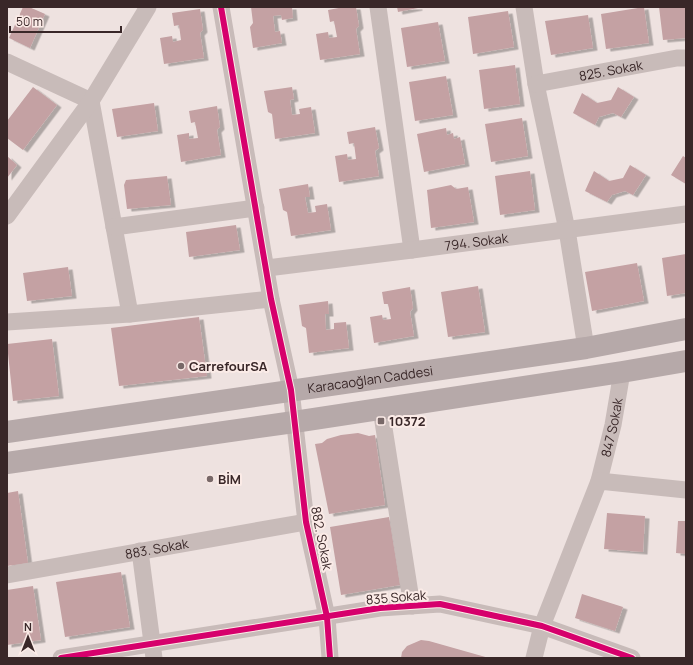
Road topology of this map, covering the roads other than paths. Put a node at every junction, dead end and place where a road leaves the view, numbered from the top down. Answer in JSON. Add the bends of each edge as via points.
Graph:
{"nodes":[{"id":1,"x":148,"y":7,"type":"edge"},
{"id":2,"x":221,"y":7,"type":"edge"},
{"id":3,"x":378,"y":7,"type":"edge"},
{"id":4,"x":524,"y":7,"type":"edge"},
{"id":5,"x":686,"y":58,"type":"edge"},
{"id":6,"x":7,"y":62,"type":"edge"},
{"id":7,"x":536,"y":84,"type":"junction"},
{"id":8,"x":91,"y":102,"type":"junction"},
{"id":9,"x":256,"y":208,"type":"junction"},
{"id":10,"x":686,"y":214,"type":"edge"},
{"id":11,"x":7,"y":216,"type":"edge"},
{"id":12,"x":114,"y":227,"type":"junction"},
{"id":13,"x":568,"y":230,"type":"junction"},
{"id":14,"x":412,"y":250,"type":"junction"},
{"id":15,"x":267,"y":268,"type":"junction"},
{"id":16,"x":271,"y":299,"type":"junction"},
{"id":17,"x":130,"y":314,"type":"junction"},
{"id":18,"x":7,"y":322,"type":"edge"},
{"id":19,"x":686,"y":329,"type":"edge"},
{"id":20,"x":586,"y":348,"type":"junction"},
{"id":21,"x":686,"y":361,"type":"edge"},
{"id":22,"x":622,"y":372,"type":"junction"},
{"id":23,"x":291,"y":390,"type":"junction"},
{"id":24,"x":381,"y":409,"type":"junction"},
{"id":25,"x":294,"y":422,"type":"junction"},
{"id":26,"x":7,"y":432,"type":"edge"},
{"id":27,"x":7,"y":463,"type":"edge"},
{"id":28,"x":599,"y":481,"type":"junction"},
{"id":29,"x":686,"y":490,"type":"edge"},
{"id":30,"x":306,"y":522,"type":"junction"},
{"id":31,"x":140,"y":551,"type":"junction"},
{"id":32,"x":7,"y":574,"type":"edge"},
{"id":33,"x":412,"y":606,"type":"junction"},
{"id":34,"x":326,"y":617,"type":"junction"},
{"id":35,"x":542,"y":626,"type":"junction"},
{"id":36,"x":154,"y":651,"type":"edge"},
{"id":37,"x":61,"y":658,"type":"edge"},
{"id":38,"x":330,"y":658,"type":"edge"},
{"id":39,"x":534,"y":658,"type":"edge"},
{"id":40,"x":632,"y":658,"type":"edge"}],
"edges":[{"from":1,"to":8,"type":"street"},
{"from":2,"to":9,"type":"street","name":"882. Sokak"},
{"from":3,"to":14,"type":"street"},
{"from":4,"to":7,"type":"street"},
{"from":5,"to":7,"type":"street","name":"825. Sokak"},
{"from":6,"to":8,"type":"street"},
{"from":7,"to":13,"type":"street"},
{"from":8,"to":11,"type":"street"},
{"from":8,"to":12,"type":"street"},
{"from":9,"to":12,"type":"street"},
{"from":9,"to":15,"type":"street","name":"882. Sokak"},
{"from":10,"to":13,"type":"street","name":"794. Sokak"},
{"from":12,"to":17,"type":"street"},
{"from":13,"to":14,"type":"street","name":"794. Sokak"},
{"from":13,"to":20,"type":"street"},
{"from":14,"to":15,"type":"street","name":"794. Sokak"},
{"from":15,"to":16,"type":"street","name":"882. Sokak"},
{"from":16,"to":17,"type":"street"},
{"from":16,"to":23,"type":"street","name":"882. Sokak"},
{"from":17,"to":18,"type":"street"},
{"from":19,"to":20,"type":"main road","name":"Karacaoğlan Caddesi"},
{"from":20,"to":23,"type":"main road","name":"Karacaoğlan Caddesi"},
{"from":21,"to":22,"type":"main road"},
{"from":22,"to":24,"type":"main road"},
{"from":22,"to":28,"type":"street","name":"847 Sokak","via":[[613,425]]},
{"from":23,"to":25,"type":"street","name":"882. Sokak"},
{"from":23,"to":26,"type":"main road","name":"Karacaoğlan Caddesi"},
{"from":24,"to":25,"type":"main road"},
{"from":24,"to":33,"type":"street"},
{"from":25,"to":27,"type":"main road"},
{"from":25,"to":30,"type":"street","name":"882. Sokak"},
{"from":28,"to":29,"type":"street"},
{"from":28,"to":35,"type":"street","name":"847 Sokak"},
{"from":30,"to":31,"type":"street","name":"883. Sokak"},
{"from":30,"to":34,"type":"street","name":"882. Sokak"},
{"from":31,"to":32,"type":"street","name":"883. Sokak"},
{"from":31,"to":36,"type":"street"},
{"from":33,"to":34,"type":"street","name":"835 Sokak","via":[[380,608]]},
{"from":33,"to":35,"type":"street","name":"835 Sokak","via":[[440,604]]},
{"from":34,"to":36,"type":"street","name":"835 Sokak"},
{"from":34,"to":38,"type":"street","name":"882. Sokak"},
{"from":35,"to":39,"type":"street","name":"847 Sokak"},
{"from":35,"to":40,"type":"street","name":"835 Sokak"},
{"from":36,"to":37,"type":"street","name":"835 Sokak"}]}
